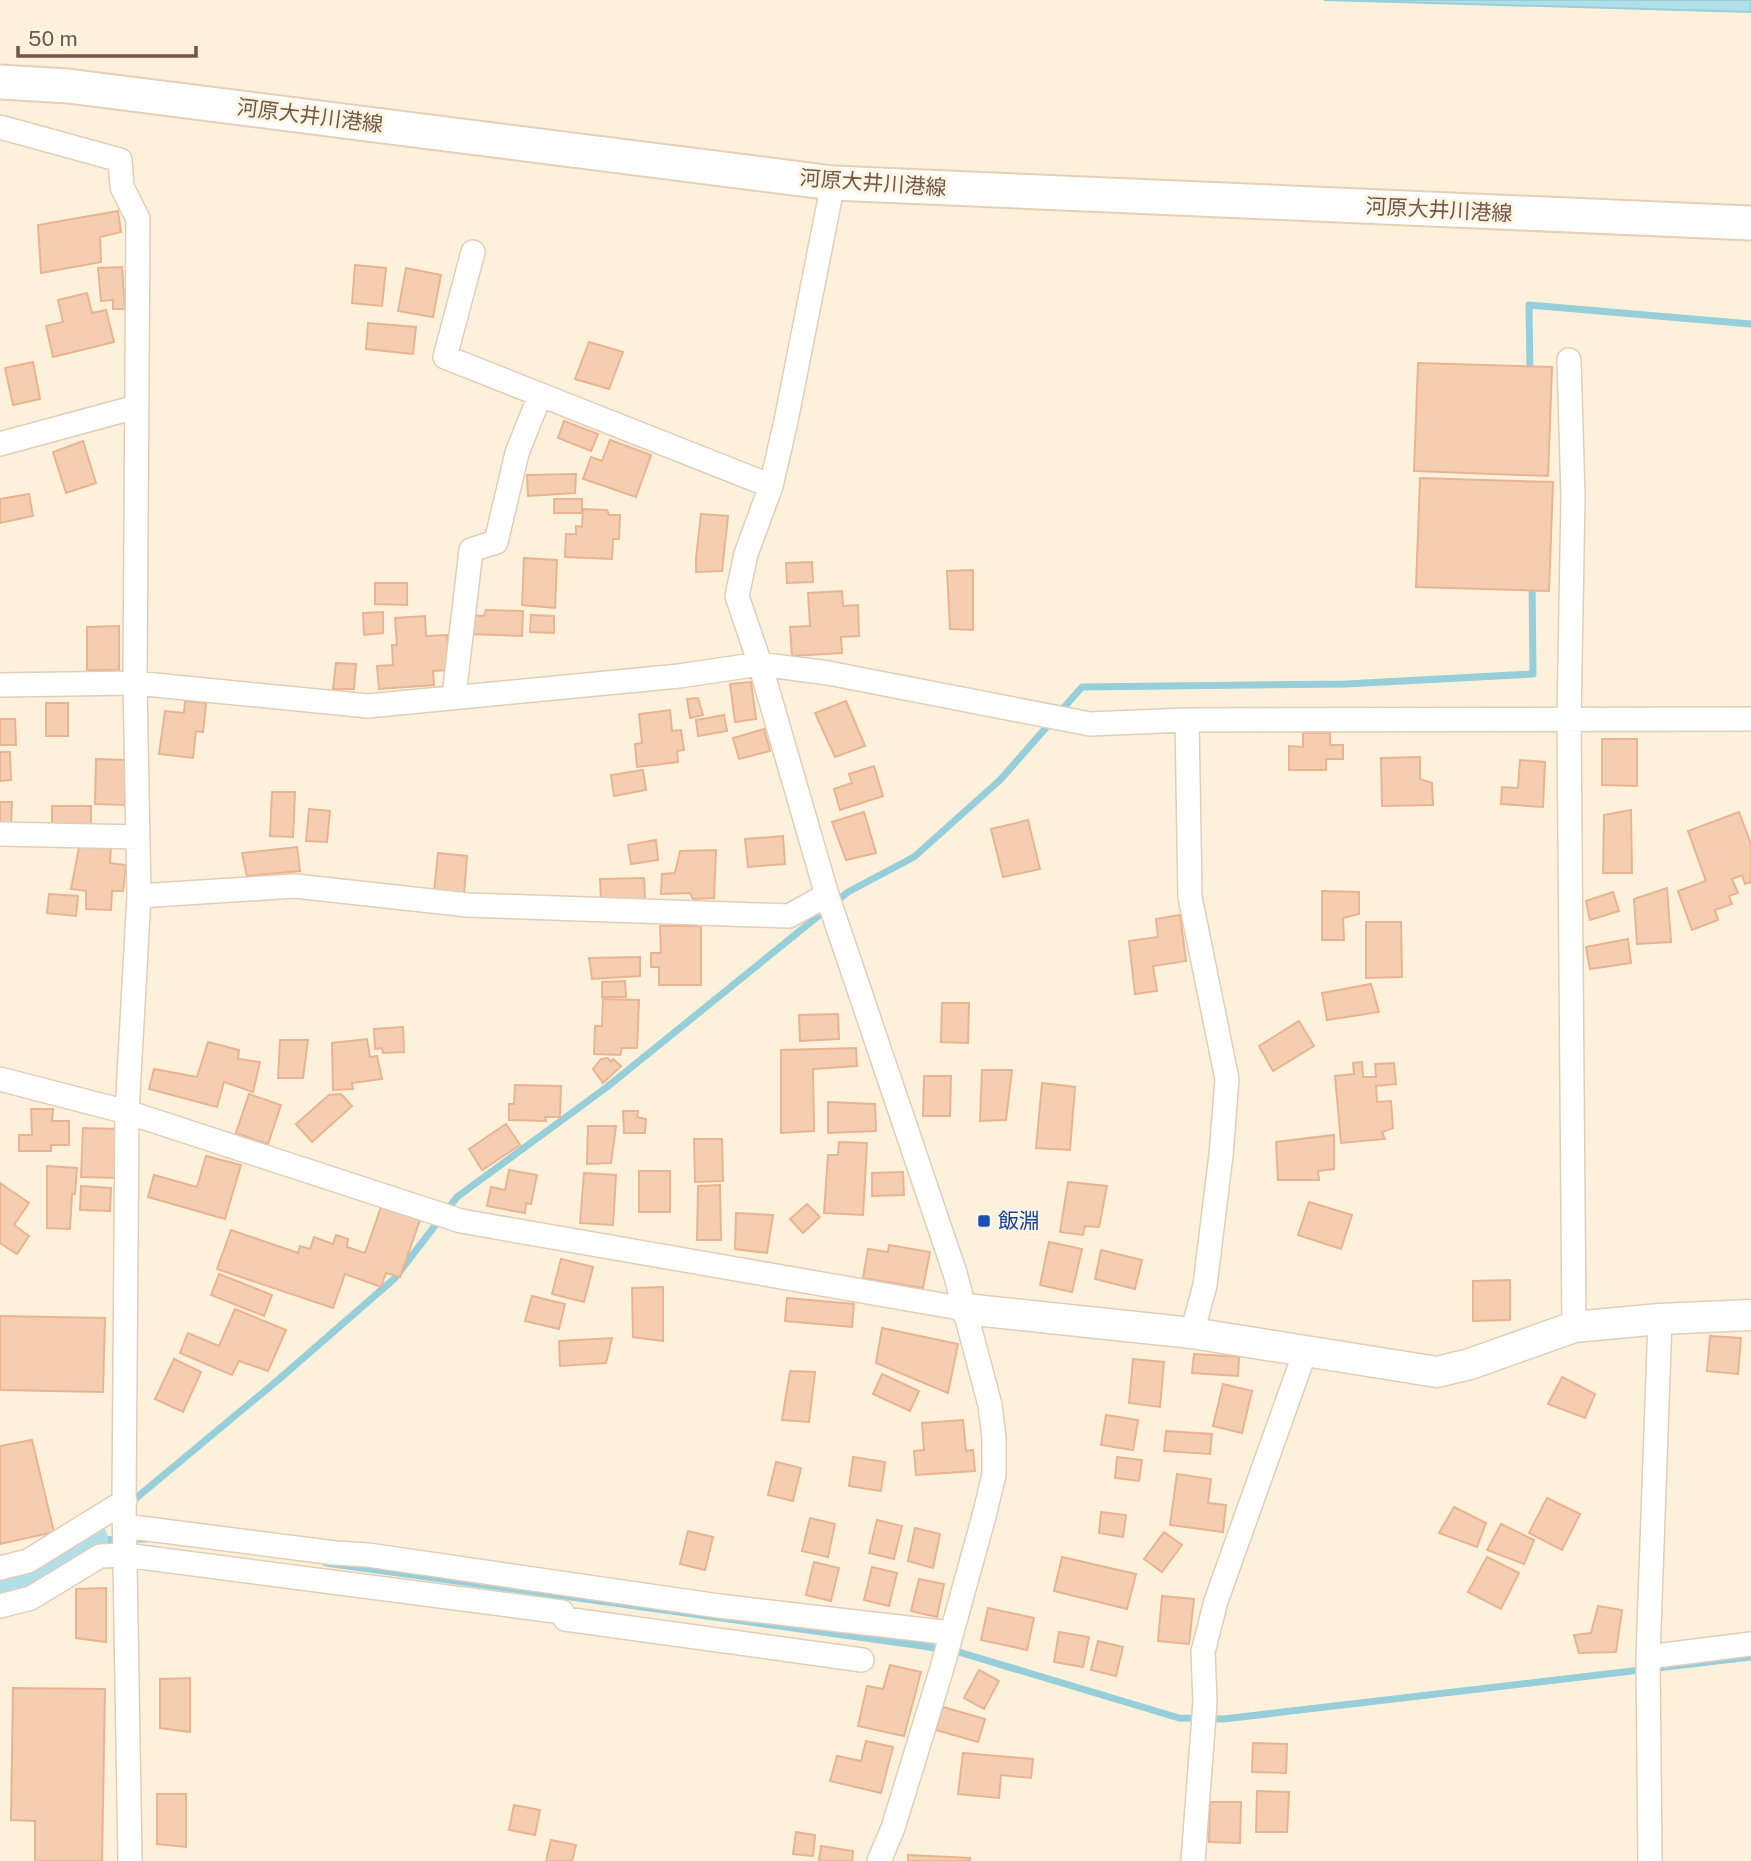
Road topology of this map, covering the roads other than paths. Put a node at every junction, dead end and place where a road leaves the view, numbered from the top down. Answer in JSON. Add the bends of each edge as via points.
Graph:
{"nodes":[{"id":1,"x":0,"y":82,"type":"edge"},
{"id":2,"x":0,"y":127,"type":"edge"},
{"id":3,"x":833,"y":183,"type":"junction"},
{"id":4,"x":1751,"y":223,"type":"edge"},
{"id":5,"x":473,"y":252,"type":"dead end"},
{"id":6,"x":1569,"y":360,"type":"dead end"},
{"id":7,"x":540,"y":394,"type":"junction"},
{"id":8,"x":136,"y":407,"type":"junction"},
{"id":9,"x":0,"y":444,"type":"edge"},
{"id":10,"x":771,"y":486,"type":"junction"},
{"id":11,"x":760,"y":664,"type":"junction"},
{"id":12,"x":135,"y":683,"type":"junction"},
{"id":13,"x":0,"y":685,"type":"edge"},
{"id":14,"x":454,"y":696,"type":"junction"},
{"id":15,"x":1751,"y":719,"type":"edge"},
{"id":16,"x":1187,"y":720,"type":"junction"},
{"id":17,"x":1569,"y":720,"type":"junction"},
{"id":18,"x":0,"y":834,"type":"edge"},
{"id":19,"x":138,"y":837,"type":"junction"},
{"id":20,"x":139,"y":896,"type":"junction"},
{"id":21,"x":830,"y":905,"type":"junction"},
{"id":22,"x":0,"y":1079,"type":"edge"},
{"id":23,"x":127,"y":1112,"type":"junction"},
{"id":24,"x":965,"y":1309,"type":"junction"},
{"id":25,"x":1751,"y":1315,"type":"edge"},
{"id":26,"x":1660,"y":1319,"type":"junction"},
{"id":27,"x":1574,"y":1327,"type":"junction"},
{"id":28,"x":1192,"y":1333,"type":"junction"},
{"id":29,"x":1305,"y":1352,"type":"junction"},
{"id":30,"x":125,"y":1516,"type":"junction"},
{"id":31,"x":125,"y":1554,"type":"junction"},
{"id":32,"x":0,"y":1568,"type":"edge"},
{"id":33,"x":0,"y":1606,"type":"edge"},
{"id":34,"x":951,"y":1634,"type":"junction"},
{"id":35,"x":1751,"y":1644,"type":"edge"},
{"id":36,"x":1648,"y":1658,"type":"junction"},
{"id":37,"x":862,"y":1660,"type":"dead end"},
{"id":38,"x":130,"y":1861,"type":"edge"},
{"id":39,"x":879,"y":1861,"type":"edge"},
{"id":40,"x":1193,"y":1861,"type":"edge"},
{"id":41,"x":1650,"y":1861,"type":"edge"}],
"edges":[{"from":1,"to":3,"type":"main road","name":"河原大井川港線","via":[[68,86]]},
{"from":2,"to":8,"type":"street","via":[[120,160],[122,187],[138,219]]},
{"from":3,"to":4,"type":"main road","name":"河原大井川港線"},
{"from":3,"to":10,"type":"street"},
{"from":5,"to":7,"type":"street","via":[[445,357]]},
{"from":6,"to":17,"type":"street","via":[[1573,496]]},
{"from":7,"to":10,"type":"street"},
{"from":7,"to":14,"type":"street","via":[[517,453],[496,541],[471,550]]},
{"from":8,"to":9,"type":"street"},
{"from":8,"to":12,"type":"street"},
{"from":10,"to":11,"type":"street","via":[[746,554],[737,596]]},
{"from":11,"to":14,"type":"street","via":[[679,676]]},
{"from":11,"to":16,"type":"street","via":[[1090,724]]},
{"from":11,"to":21,"type":"street"},
{"from":12,"to":13,"type":"street"},
{"from":12,"to":14,"type":"street","via":[[368,706]]},
{"from":12,"to":19,"type":"street"},
{"from":15,"to":17,"type":"street"},
{"from":16,"to":17,"type":"street"},
{"from":16,"to":28,"type":"street","via":[[1190,897],[1227,1079],[1205,1284]]},
{"from":17,"to":27,"type":"street"},
{"from":18,"to":19,"type":"street"},
{"from":19,"to":20,"type":"street"},
{"from":20,"to":21,"type":"street","via":[[295,886],[468,905],[789,916]]},
{"from":20,"to":23,"type":"street"},
{"from":21,"to":24,"type":"street"},
{"from":22,"to":23,"type":"street"},
{"from":23,"to":24,"type":"street","via":[[459,1220]]},
{"from":23,"to":30,"type":"street"},
{"from":24,"to":28,"type":"street"},
{"from":24,"to":34,"type":"street","via":[[990,1405],[994,1475]]},
{"from":25,"to":26,"type":"street"},
{"from":26,"to":27,"type":"street"},
{"from":26,"to":36,"type":"street"},
{"from":27,"to":29,"type":"street","via":[[1437,1372]]},
{"from":28,"to":29,"type":"street"},
{"from":29,"to":40,"type":"street","via":[[1216,1601],[1203,1652],[1205,1702]]},
{"from":30,"to":31,"type":"street"},
{"from":30,"to":32,"type":"street","via":[[27,1561]]},
{"from":30,"to":34,"type":"street","via":[[335,1553]]},
{"from":31,"to":33,"type":"street","via":[[100,1556],[31,1598]]},
{"from":31,"to":37,"type":"street","via":[[562,1612],[565,1619]]},
{"from":31,"to":38,"type":"street"},
{"from":34,"to":39,"type":"street"},
{"from":35,"to":36,"type":"street"},
{"from":36,"to":41,"type":"street"}]}
